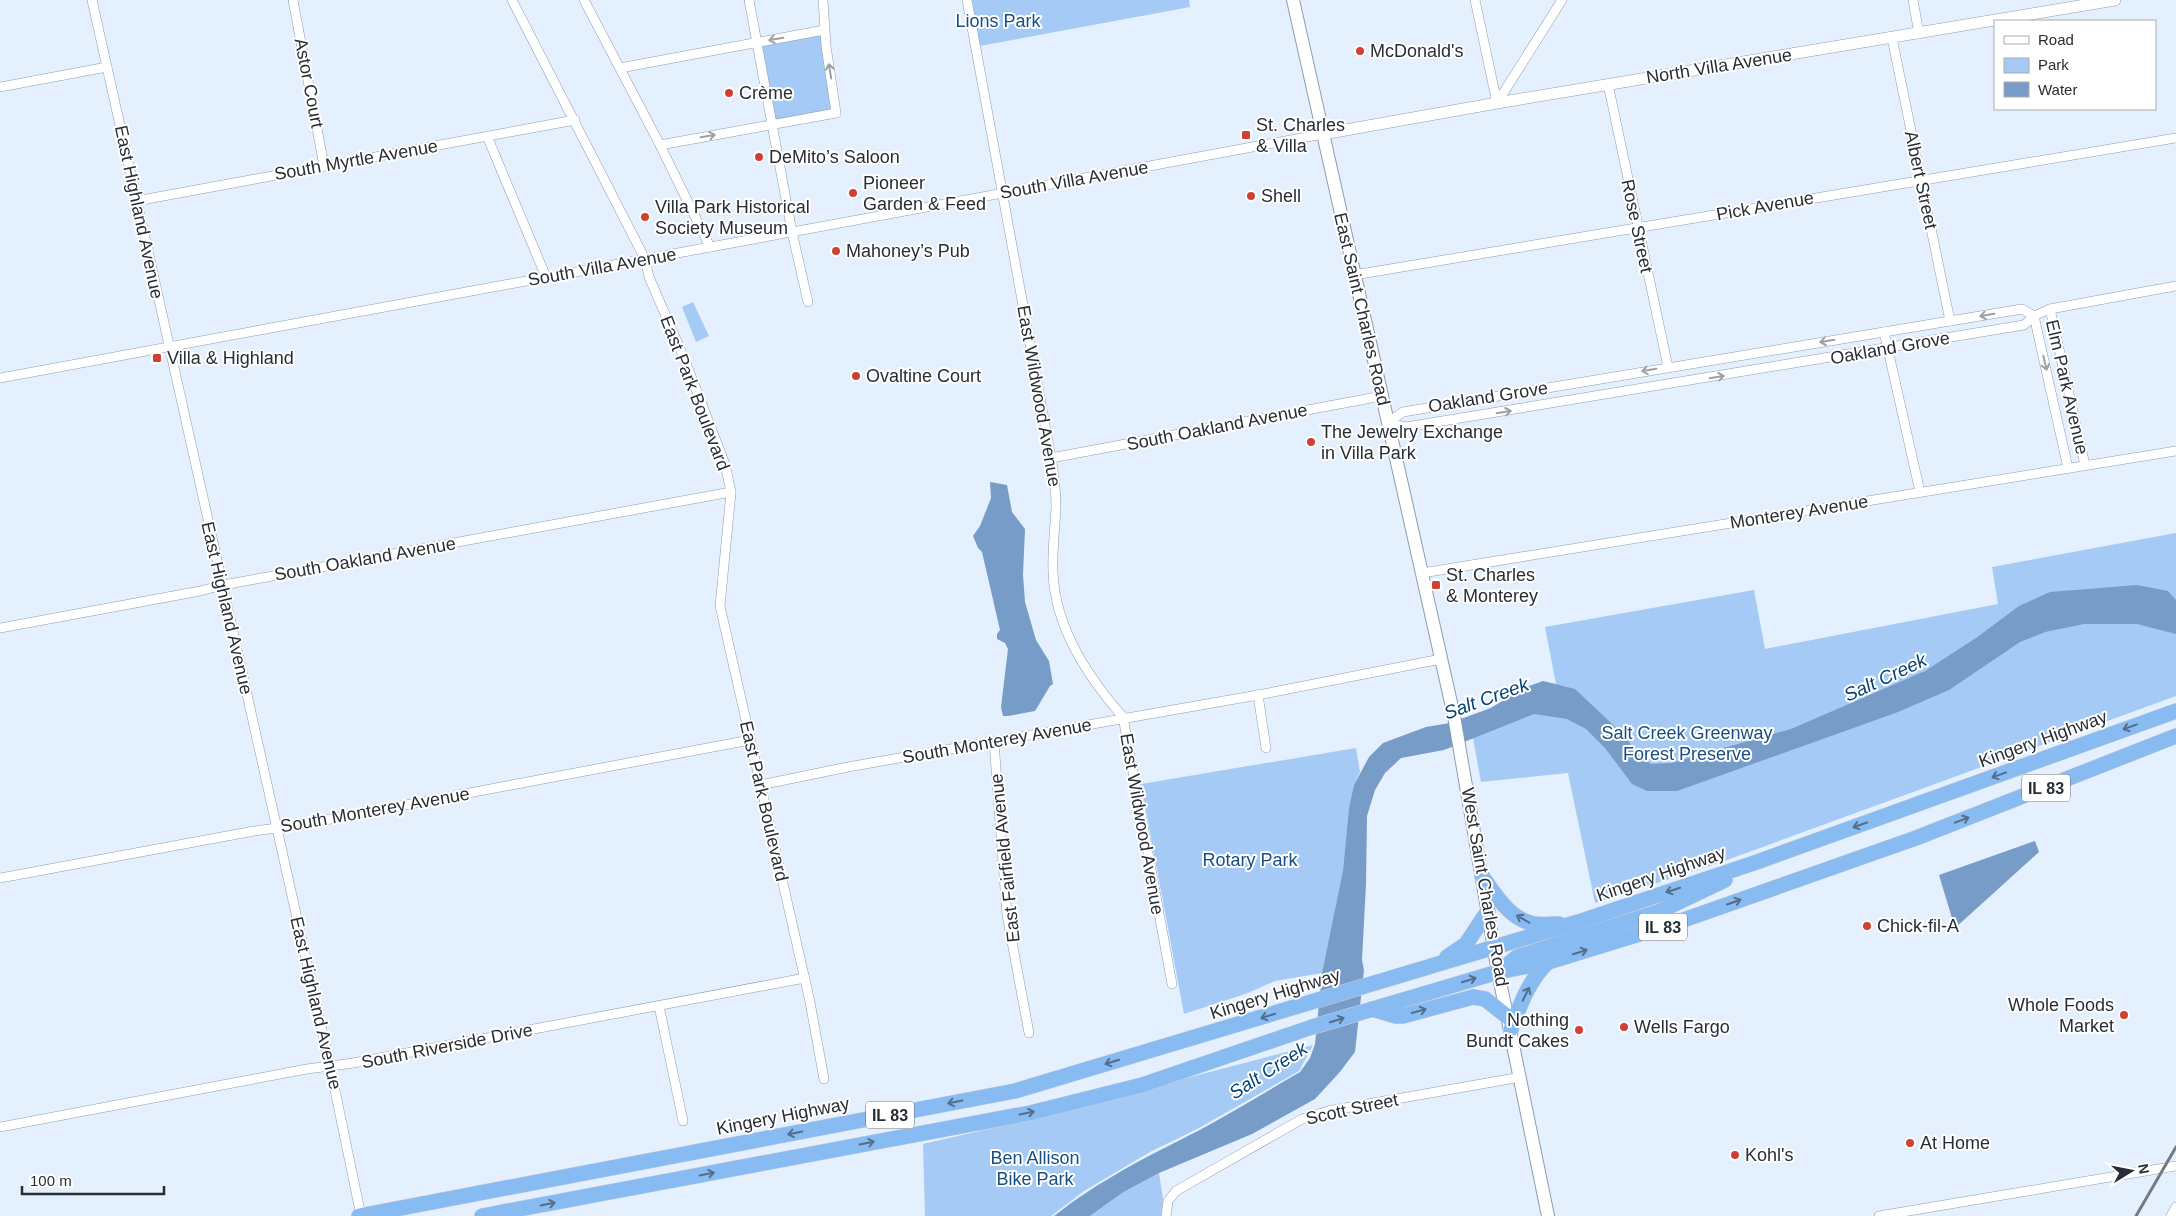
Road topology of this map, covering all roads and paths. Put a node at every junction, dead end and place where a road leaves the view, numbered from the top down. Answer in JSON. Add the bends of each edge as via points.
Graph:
{"nodes":[{"id":1,"x":92,"y":0,"type":"edge"},
{"id":2,"x":293,"y":0,"type":"edge"},
{"id":3,"x":512,"y":0,"type":"edge"},
{"id":4,"x":584,"y":0,"type":"edge"},
{"id":5,"x":749,"y":0,"type":"edge"},
{"id":6,"x":823,"y":0,"type":"edge"},
{"id":7,"x":967,"y":0,"type":"edge"},
{"id":8,"x":1293,"y":0,"type":"edge"},
{"id":9,"x":1475,"y":0,"type":"edge"},
{"id":10,"x":1562,"y":0,"type":"edge"},
{"id":11,"x":1913,"y":0,"type":"edge"},
{"id":12,"x":2115,"y":0,"type":"edge"},
{"id":13,"x":2079,"y":3,"type":"edge"},
{"id":14,"x":824,"y":30,"type":"junction"},
{"id":15,"x":1920,"y":34,"type":"junction"},
{"id":16,"x":1892,"y":38,"type":"junction"},
{"id":17,"x":757,"y":42,"type":"junction"},
{"id":18,"x":107,"y":67,"type":"junction"},
{"id":19,"x":620,"y":68,"type":"junction"},
{"id":20,"x":1608,"y":84,"type":"junction"},
{"id":21,"x":0,"y":87,"type":"edge"},
{"id":22,"x":1498,"y":103,"type":"junction"},
{"id":23,"x":575,"y":120,"type":"junction"},
{"id":24,"x":772,"y":124,"type":"junction"},
{"id":25,"x":1323,"y":134,"type":"junction"},
{"id":26,"x":487,"y":136,"type":"junction"},
{"id":27,"x":2176,"y":138,"type":"edge"},
{"id":28,"x":660,"y":145,"type":"junction"},
{"id":29,"x":324,"y":166,"type":"junction"},
{"id":30,"x":1921,"y":180,"type":"junction"},
{"id":31,"x":1002,"y":193,"type":"junction"},
{"id":32,"x":136,"y":201,"type":"junction"},
{"id":33,"x":1637,"y":228,"type":"junction"},
{"id":34,"x":792,"y":232,"type":"junction"},
{"id":35,"x":710,"y":247,"type":"junction"},
{"id":36,"x":645,"y":259,"type":"junction"},
{"id":37,"x":1354,"y":275,"type":"junction"},
{"id":38,"x":546,"y":277,"type":"junction"},
{"id":39,"x":2176,"y":286,"type":"edge"},
{"id":40,"x":808,"y":302,"type":"dead end"},
{"id":41,"x":2050,"y":308,"type":"junction"},
{"id":42,"x":2034,"y":316,"type":"junction"},
{"id":43,"x":1950,"y":321,"type":"junction"},
{"id":44,"x":1884,"y":332,"type":"junction"},
{"id":45,"x":168,"y":347,"type":"junction"},
{"id":46,"x":1888,"y":349,"type":"junction"},
{"id":47,"x":1668,"y":367,"type":"junction"},
{"id":48,"x":0,"y":378,"type":"edge"},
{"id":49,"x":1382,"y":396,"type":"junction"},
{"id":50,"x":1388,"y":422,"type":"junction"},
{"id":51,"x":2176,"y":451,"type":"edge"},
{"id":52,"x":1052,"y":458,"type":"junction"},
{"id":53,"x":2085,"y":465,"type":"junction"},
{"id":54,"x":2068,"y":468,"type":"junction"},
{"id":55,"x":730,"y":492,"type":"junction"},
{"id":56,"x":1920,"y":492,"type":"junction"},
{"id":57,"x":1422,"y":573,"type":"junction"},
{"id":58,"x":223,"y":585,"type":"junction"},
{"id":59,"x":0,"y":628,"type":"edge"},
{"id":60,"x":1441,"y":659,"type":"junction"},
{"id":61,"x":1258,"y":695,"type":"junction"},
{"id":62,"x":2176,"y":711,"type":"edge"},
{"id":63,"x":1123,"y":718,"type":"junction"},
{"id":64,"x":2176,"y":736,"type":"edge"},
{"id":65,"x":750,"y":740,"type":"junction"},
{"id":66,"x":994,"y":742,"type":"junction"},
{"id":67,"x":2176,"y":745,"type":"edge"},
{"id":68,"x":1266,"y":748,"type":"dead end"},
{"id":69,"x":1464,"y":763,"type":"joint"},
{"id":70,"x":2098,"y":767,"type":"junction"},
{"id":71,"x":760,"y":785,"type":"junction"},
{"id":72,"x":276,"y":828,"type":"junction"},
{"id":73,"x":1754,"y":863,"type":"junction"},
{"id":74,"x":1482,"y":876,"type":"junction"},
{"id":75,"x":0,"y":878,"type":"edge"},
{"id":76,"x":1488,"y":910,"type":"junction"},
{"id":77,"x":1570,"y":925,"type":"junction"},
{"id":78,"x":1495,"y":948,"type":"junction"},
{"id":79,"x":1548,"y":962,"type":"junction"},
{"id":80,"x":1435,"y":965,"type":"junction"},
{"id":81,"x":1498,"y":972,"type":"junction"},
{"id":82,"x":804,"y":978,"type":"junction"},
{"id":83,"x":1172,"y":984,"type":"dead end"},
{"id":84,"x":659,"y":1006,"type":"junction"},
{"id":85,"x":1368,"y":1011,"type":"junction"},
{"id":86,"x":1510,"y":1024,"type":"junction"},
{"id":87,"x":1029,"y":1033,"type":"dead end"},
{"id":88,"x":330,"y":1066,"type":"junction"},
{"id":89,"x":1521,"y":1077,"type":"junction"},
{"id":90,"x":824,"y":1079,"type":"dead end"},
{"id":91,"x":683,"y":1121,"type":"dead end"},
{"id":92,"x":0,"y":1127,"type":"edge"},
{"id":93,"x":2176,"y":1166,"type":"edge"},
{"id":94,"x":2176,"y":1207,"type":"edge"},
{"id":95,"x":1923,"y":1212,"type":"edge"},
{"id":96,"x":360,"y":1216,"type":"edge"},
{"id":97,"x":482,"y":1216,"type":"edge"},
{"id":98,"x":1166,"y":1216,"type":"edge"},
{"id":99,"x":1548,"y":1216,"type":"edge"},
{"id":100,"x":1879,"y":1216,"type":"edge"},
{"id":101,"x":2171,"y":1216,"type":"edge"}],
"edges":[{"from":1,"to":18,"type":"street","name":"East Highland Avenue"},
{"from":2,"to":29,"type":"street","name":"Astor Court"},
{"from":3,"to":23,"type":"street","name":"East Park Boulevard"},
{"from":4,"to":19,"type":"street"},
{"from":5,"to":17,"type":"street"},
{"from":6,"to":14,"type":"street"},
{"from":7,"to":31,"type":"street","name":"East Wildwood Avenue"},
{"from":8,"to":25,"type":"main road","name":"East Saint Charles Road"},
{"from":9,"to":22,"type":"street"},
{"from":10,"to":22,"type":"street"},
{"from":11,"to":15,"type":"street"},
{"from":12,"to":13,"type":"street","name":"North Villa Avenue"},
{"from":13,"to":15,"type":"street","name":"North Villa Avenue"},
{"from":14,"to":17,"type":"street","one_way":true},
{"from":24,"to":14,"type":"street","one_way":true,"via":[[836,113]]},
{"from":15,"to":16,"type":"street","name":"North Villa Avenue"},
{"from":16,"to":20,"type":"street","name":"North Villa Avenue"},
{"from":16,"to":30,"type":"street","name":"Albert Street"},
{"from":17,"to":19,"type":"street"},
{"from":17,"to":24,"type":"street"},
{"from":18,"to":21,"type":"street"},
{"from":18,"to":32,"type":"street","name":"East Highland Avenue"},
{"from":19,"to":28,"type":"street"},
{"from":20,"to":22,"type":"street","name":"North Villa Avenue"},
{"from":20,"to":33,"type":"street","name":"Rose Street"},
{"from":22,"to":25,"type":"street","name":"North Villa Avenue"},
{"from":23,"to":26,"type":"street","name":"South Myrtle Avenue"},
{"from":23,"to":36,"type":"street","name":"East Park Boulevard"},
{"from":28,"to":24,"type":"street","one_way":true},
{"from":24,"to":34,"type":"street"},
{"from":25,"to":31,"type":"street","name":"South Villa Avenue"},
{"from":25,"to":37,"type":"main road","name":"East Saint Charles Road"},
{"from":26,"to":29,"type":"street","name":"South Myrtle Avenue"},
{"from":26,"to":38,"type":"street"},
{"from":27,"to":30,"type":"street","name":"Pick Avenue"},
{"from":28,"to":35,"type":"street"},
{"from":29,"to":32,"type":"street","name":"South Myrtle Avenue"},
{"from":30,"to":33,"type":"street","name":"Pick Avenue"},
{"from":30,"to":43,"type":"street","name":"Albert Street"},
{"from":31,"to":34,"type":"street","name":"South Villa Avenue"},
{"from":31,"to":52,"type":"street","name":"East Wildwood Avenue"},
{"from":32,"to":45,"type":"street","name":"East Highland Avenue"},
{"from":33,"to":37,"type":"street","name":"Pick Avenue"},
{"from":33,"to":47,"type":"street","name":"Rose Street"},
{"from":34,"to":35,"type":"street","name":"South Villa Avenue"},
{"from":34,"to":40,"type":"street"},
{"from":35,"to":36,"type":"street","name":"South Villa Avenue"},
{"from":36,"to":38,"type":"street","name":"South Villa Avenue"},
{"from":36,"to":55,"type":"street","name":"East Park Boulevard","via":[[725,464]]},
{"from":37,"to":49,"type":"main road","name":"East Saint Charles Road"},
{"from":38,"to":45,"type":"street","name":"South Villa Avenue"},
{"from":39,"to":41,"type":"street","name":"Oakland Grove"},
{"from":41,"to":42,"type":"street","name":"Oakland Grove"},
{"from":41,"to":53,"type":"street","name":"Elm Park Avenue"},
{"from":42,"to":43,"type":"street","name":"Oakland Grove","one_way":true,"via":[[2022,309]]},
{"from":42,"to":46,"type":"street","name":"Oakland Grove","via":[[2024,325]]},
{"from":42,"to":54,"type":"street","name":"Elm Park Avenue","one_way":true},
{"from":43,"to":44,"type":"street","name":"Oakland Grove"},
{"from":44,"to":46,"type":"street"},
{"from":44,"to":47,"type":"street","name":"Oakland Grove","one_way":true},
{"from":45,"to":48,"type":"street","name":"South Villa Avenue"},
{"from":45,"to":58,"type":"street","name":"East Highland Avenue"},
{"from":50,"to":46,"type":"street","name":"Oakland Grove","one_way":true,"via":[[1406,427]]},
{"from":46,"to":56,"type":"street"},
{"from":47,"to":50,"type":"street","name":"Oakland Grove","one_way":true,"via":[[1403,412]]},
{"from":49,"to":50,"type":"main road","name":"East Saint Charles Road"},
{"from":49,"to":52,"type":"street","name":"South Oakland Avenue"},
{"from":50,"to":57,"type":"main road","name":"East Saint Charles Road"},
{"from":51,"to":53,"type":"street","name":"Monterey Avenue"},
{"from":52,"to":63,"type":"street","name":"East Wildwood Avenue","via":[[1056,506],[1053,572],[1058,604],[1078,656]]},
{"from":53,"to":54,"type":"street","name":"Monterey Avenue"},
{"from":54,"to":56,"type":"street","name":"Monterey Avenue"},
{"from":55,"to":58,"type":"street","name":"South Oakland Avenue"},
{"from":55,"to":65,"type":"street","name":"East Park Boulevard","via":[[720,606]]},
{"from":56,"to":57,"type":"street","name":"Monterey Avenue"},
{"from":57,"to":60,"type":"main road","name":"East Saint Charles Road"},
{"from":58,"to":59,"type":"street","name":"South Oakland Avenue"},
{"from":58,"to":72,"type":"street","name":"East Highland Avenue"},
{"from":60,"to":61,"type":"street","name":"South Monterey Avenue"},
{"from":60,"to":69,"type":"main road","name":"East Saint Charles Road"},
{"from":61,"to":63,"type":"street","name":"South Monterey Avenue"},
{"from":61,"to":68,"type":"street"},
{"from":62,"to":73,"type":"highway","name":"Kingery Highway","number":"IL 83","one_way":true},
{"from":63,"to":66,"type":"street","name":"South Monterey Avenue"},
{"from":63,"to":83,"type":"street","name":"East Wildwood Avenue"},
{"from":64,"to":70,"type":"highway","number":"IL 83"},
{"from":65,"to":71,"type":"street","name":"East Park Boulevard"},
{"from":65,"to":72,"type":"street","name":"South Monterey Avenue"},
{"from":66,"to":71,"type":"street","name":"South Monterey Avenue"},
{"from":66,"to":87,"type":"street","name":"East Fairfield Avenue","via":[[1007,915]]},
{"from":67,"to":70,"type":"highway","via":[[2138,760]]},
{"from":69,"to":74,"type":"main road","name":"West Saint Charles Road"},
{"from":79,"to":70,"type":"highway","number":"IL 83","one_way":true,"via":[[1770,890],[1916,838]]},
{"from":71,"to":82,"type":"street","name":"East Park Boulevard"},
{"from":72,"to":75,"type":"street","name":"South Monterey Avenue"},
{"from":72,"to":88,"type":"street","name":"East Highland Avenue"},
{"from":73,"to":77,"type":"highway","name":"Kingery Highway","number":"IL 83","one_way":true},
{"from":73,"to":81,"type":"highway","via":[[1724,882],[1658,912],[1517,958]]},
{"from":74,"to":76,"type":"main road","name":"West Saint Charles Road"},
{"from":77,"to":74,"type":"highway","one_way":true,"via":[[1531,924],[1520,918],[1499,900]]},
{"from":76,"to":78,"type":"main road","name":"West Saint Charles Road"},
{"from":76,"to":80,"type":"highway","via":[[1466,944]]},
{"from":77,"to":78,"type":"highway","name":"Kingery Highway","number":"IL 83"},
{"from":78,"to":80,"type":"highway","name":"Kingery Highway","number":"IL 83"},
{"from":78,"to":81,"type":"main road","name":"West Saint Charles Road"},
{"from":79,"to":81,"type":"highway","number":"IL 83"},
{"from":86,"to":79,"type":"highway","one_way":true,"via":[[1539,970]]},
{"from":80,"to":96,"type":"highway","name":"Kingery Highway","number":"IL 83","one_way":true,"via":[[1015,1091]]},
{"from":85,"to":81,"type":"highway","number":"IL 83","one_way":true},
{"from":81,"to":86,"type":"main road","name":"West Saint Charles Road"},
{"from":82,"to":84,"type":"street","name":"South Riverside Drive"},
{"from":82,"to":90,"type":"street","name":"East Park Boulevard"},
{"from":84,"to":88,"type":"street","name":"South Riverside Drive"},
{"from":84,"to":91,"type":"street"},
{"from":85,"to":86,"type":"highway","one_way":true,"via":[[1403,1016],[1473,997],[1485,1000]]},
{"from":97,"to":85,"type":"highway","number":"IL 83","one_way":true,"via":[[1030,1113],[1142,1085]]},
{"from":86,"to":89,"type":"main road","name":"West Saint Charles Road"},
{"from":88,"to":92,"type":"street","name":"South Riverside Drive"},
{"from":88,"to":96,"type":"street","name":"East Highland Avenue"},
{"from":89,"to":98,"type":"street","name":"Scott Street","via":[[1302,1119],[1172,1194]]},
{"from":89,"to":99,"type":"main road","name":"West Saint Charles Road"},
{"from":93,"to":95,"type":"street"},
{"from":94,"to":101,"type":"street"},
{"from":95,"to":100,"type":"street"}]}
